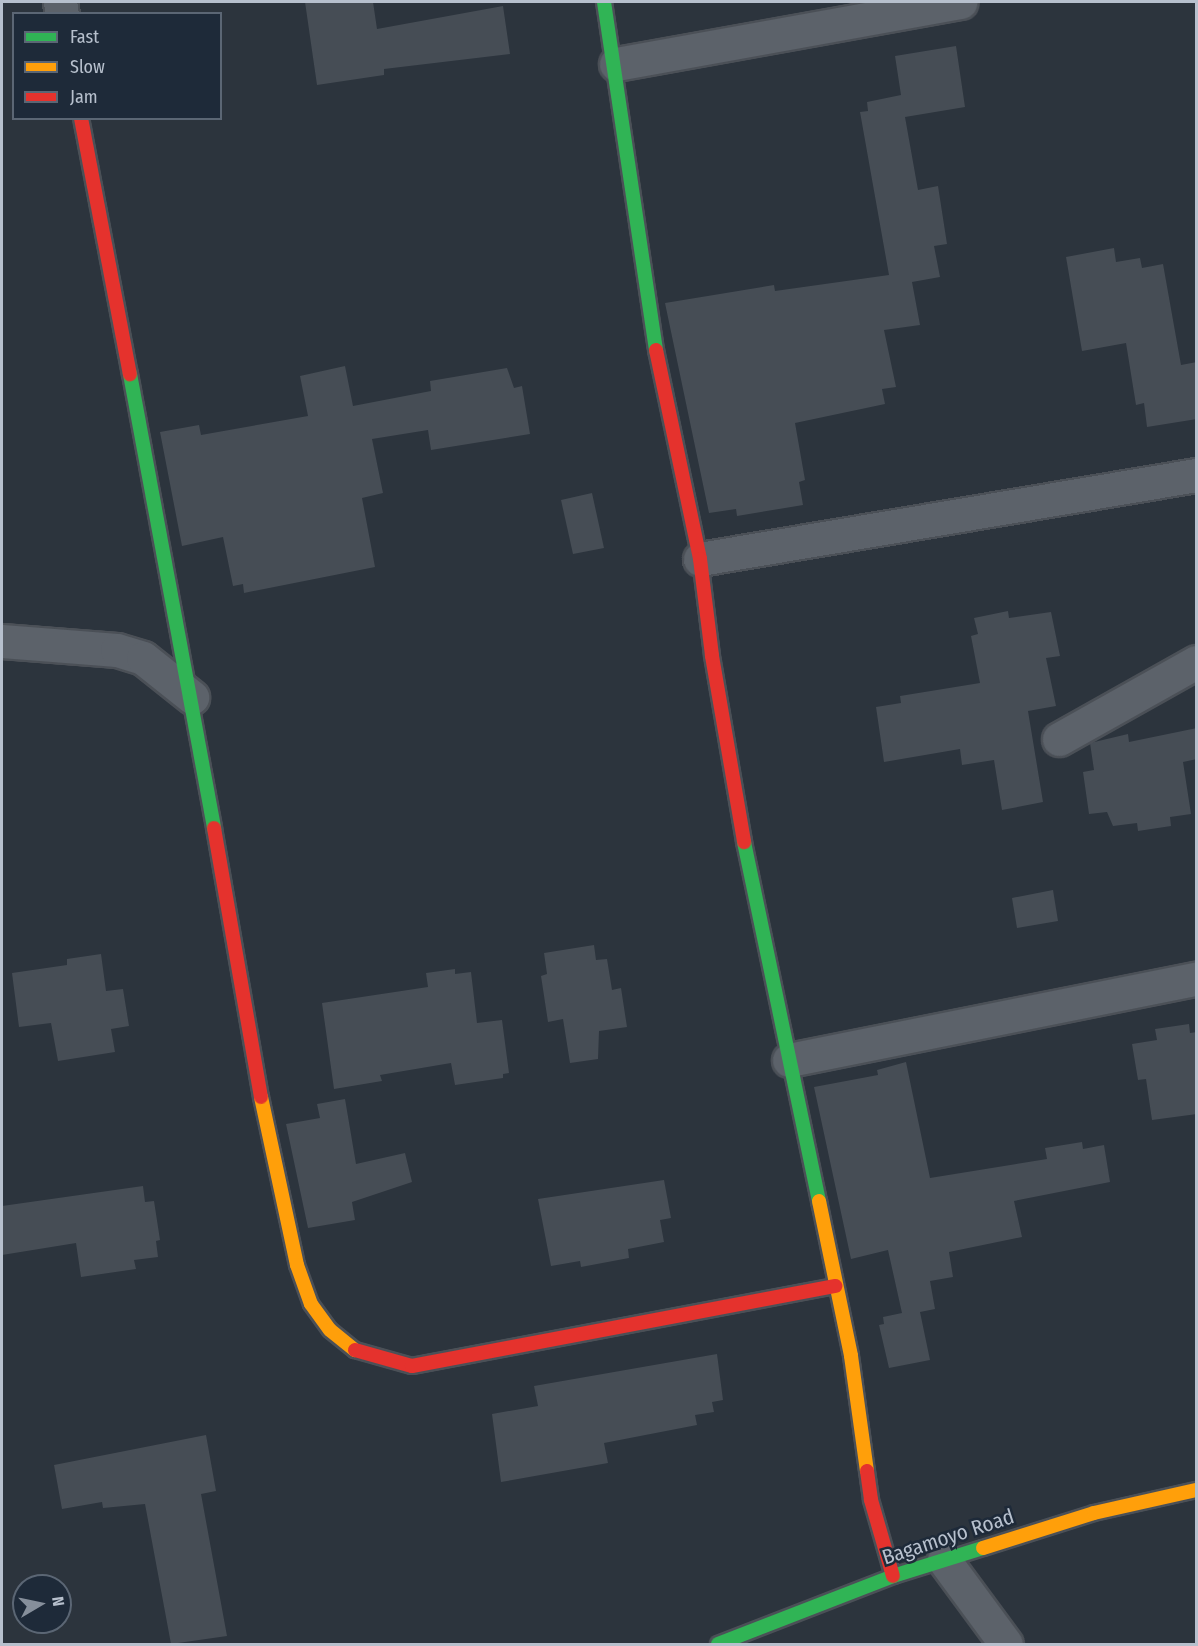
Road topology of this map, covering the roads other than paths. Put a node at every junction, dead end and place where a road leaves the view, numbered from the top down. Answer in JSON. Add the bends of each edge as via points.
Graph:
{"nodes":[{"id":1,"x":604,"y":2,"type":"edge"},
{"id":2,"x":960,"y":2,"type":"edge"},
{"id":3,"x":616,"y":64,"type":"junction"},
{"id":4,"x":81,"y":120,"type":"edge"},
{"id":5,"x":1197,"y":475,"type":"edge"},
{"id":6,"x":700,"y":559,"type":"junction"},
{"id":7,"x":2,"y":641,"type":"edge"},
{"id":8,"x":1197,"y":662,"type":"edge"},
{"id":9,"x":192,"y":697,"type":"junction"},
{"id":10,"x":1059,"y":739,"type":"dead end"},
{"id":11,"x":1197,"y":979,"type":"edge"},
{"id":12,"x":789,"y":1060,"type":"junction"},
{"id":13,"x":836,"y":1286,"type":"junction"},
{"id":14,"x":1197,"y":1490,"type":"edge"},
{"id":15,"x":944,"y":1560,"type":"junction"},
{"id":16,"x":893,"y":1576,"type":"junction"},
{"id":17,"x":718,"y":1644,"type":"edge"},
{"id":18,"x":1006,"y":1644,"type":"edge"}],
"edges":[{"from":1,"to":3,"type":"main road"},
{"from":2,"to":3,"type":"street"},
{"from":3,"to":6,"type":"main road","via":[[647,309]]},
{"from":4,"to":9,"type":"main road"},
{"from":5,"to":6,"type":"street"},
{"from":6,"to":12,"type":"main road","via":[[712,656],[741,823]]},
{"from":7,"to":9,"type":"street","via":[[117,650],[134,655],[163,671]]},
{"from":8,"to":10,"type":"street"},
{"from":9,"to":13,"type":"main road","via":[[231,939],[297,1265],[311,1305],[330,1330],[357,1352],[412,1366]]},
{"from":11,"to":12,"type":"street"},
{"from":12,"to":13,"type":"main road"},
{"from":13,"to":16,"type":"main road","via":[[871,1500]]},
{"from":14,"to":15,"type":"main road","name":"Bagamoyo Road","via":[[1094,1513]]},
{"from":15,"to":16,"type":"main road","name":"Bagamoyo Road"},
{"from":15,"to":18,"type":"street"},
{"from":16,"to":17,"type":"main road","name":"Bagamoyo Road"}]}
